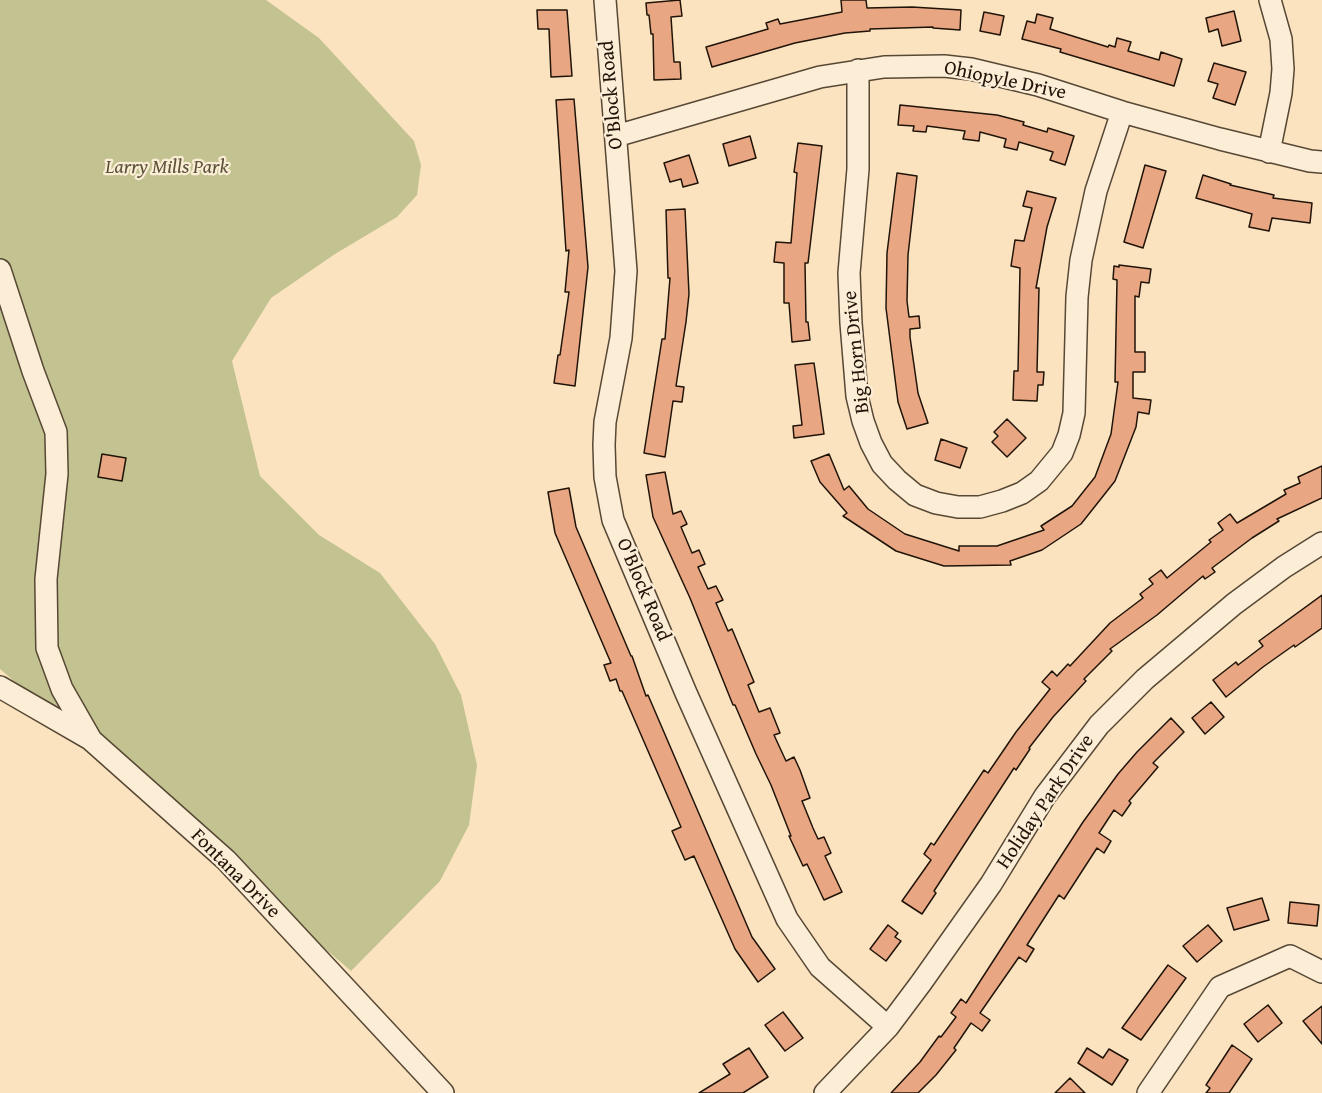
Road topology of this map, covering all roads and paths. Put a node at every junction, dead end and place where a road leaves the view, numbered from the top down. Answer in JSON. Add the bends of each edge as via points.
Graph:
{"nodes":[{"id":1,"x":604,"y":0,"type":"edge"},
{"id":2,"x":1270,"y":0,"type":"edge"},
{"id":3,"x":858,"y":70,"type":"junction"},
{"id":4,"x":1122,"y":112,"type":"junction"},
{"id":5,"x":616,"y":136,"type":"junction"},
{"id":6,"x":1269,"y":152,"type":"junction"},
{"id":7,"x":1322,"y":162,"type":"edge"},
{"id":8,"x":0,"y":270,"type":"edge"},
{"id":9,"x":1322,"y":543,"type":"edge"},
{"id":10,"x":0,"y":687,"type":"edge"},
{"id":11,"x":90,"y":739,"type":"junction"},
{"id":12,"x":1322,"y":972,"type":"edge"},
{"id":13,"x":888,"y":1027,"type":"junction"},
{"id":14,"x":443,"y":1093,"type":"edge"},
{"id":15,"x":825,"y":1093,"type":"edge"},
{"id":16,"x":1148,"y":1093,"type":"edge"}],
"edges":[{"from":1,"to":5,"type":"street","name":"O'Block Road"},
{"from":2,"to":6,"type":"street","via":[[1281,39],[1283,69]]},
{"from":3,"to":4,"type":"street","name":"Ohiopyle Drive","via":[[917,66],[971,69]]},
{"from":3,"to":4,"type":"street","name":"Big Horn Drive","via":[[858,169],[849,273],[857,396],[871,443],[882,464],[915,495],[958,507],[980,507],[1022,493],[1039,481],[1062,453],[1074,413],[1081,260],[1096,191]]},
{"from":3,"to":5,"type":"street","name":"Ohiopyle Drive","via":[[820,77]]},
{"from":4,"to":6,"type":"street","name":"Ohiopyle Drive"},
{"from":5,"to":13,"type":"street","name":"O'Block Road","via":[[626,271],[621,338],[604,445],[613,520],[787,919],[820,968]]},
{"from":6,"to":7,"type":"street","name":"Ohiopyle Drive"},
{"from":8,"to":11,"type":"street","via":[[56,432],[57,474],[46,579],[47,648],[62,689]]},
{"from":9,"to":13,"type":"street","name":"Holiday Park Drive","via":[[1234,604],[1145,679],[1099,725],[1045,796],[991,884]]},
{"from":10,"to":11,"type":"street","name":"Fontana Drive"},
{"from":11,"to":14,"type":"street","name":"Fontana Drive","via":[[226,860]]},
{"from":12,"to":16,"type":"street","via":[[1290,956],[1220,987]]},
{"from":13,"to":15,"type":"street"}]}
